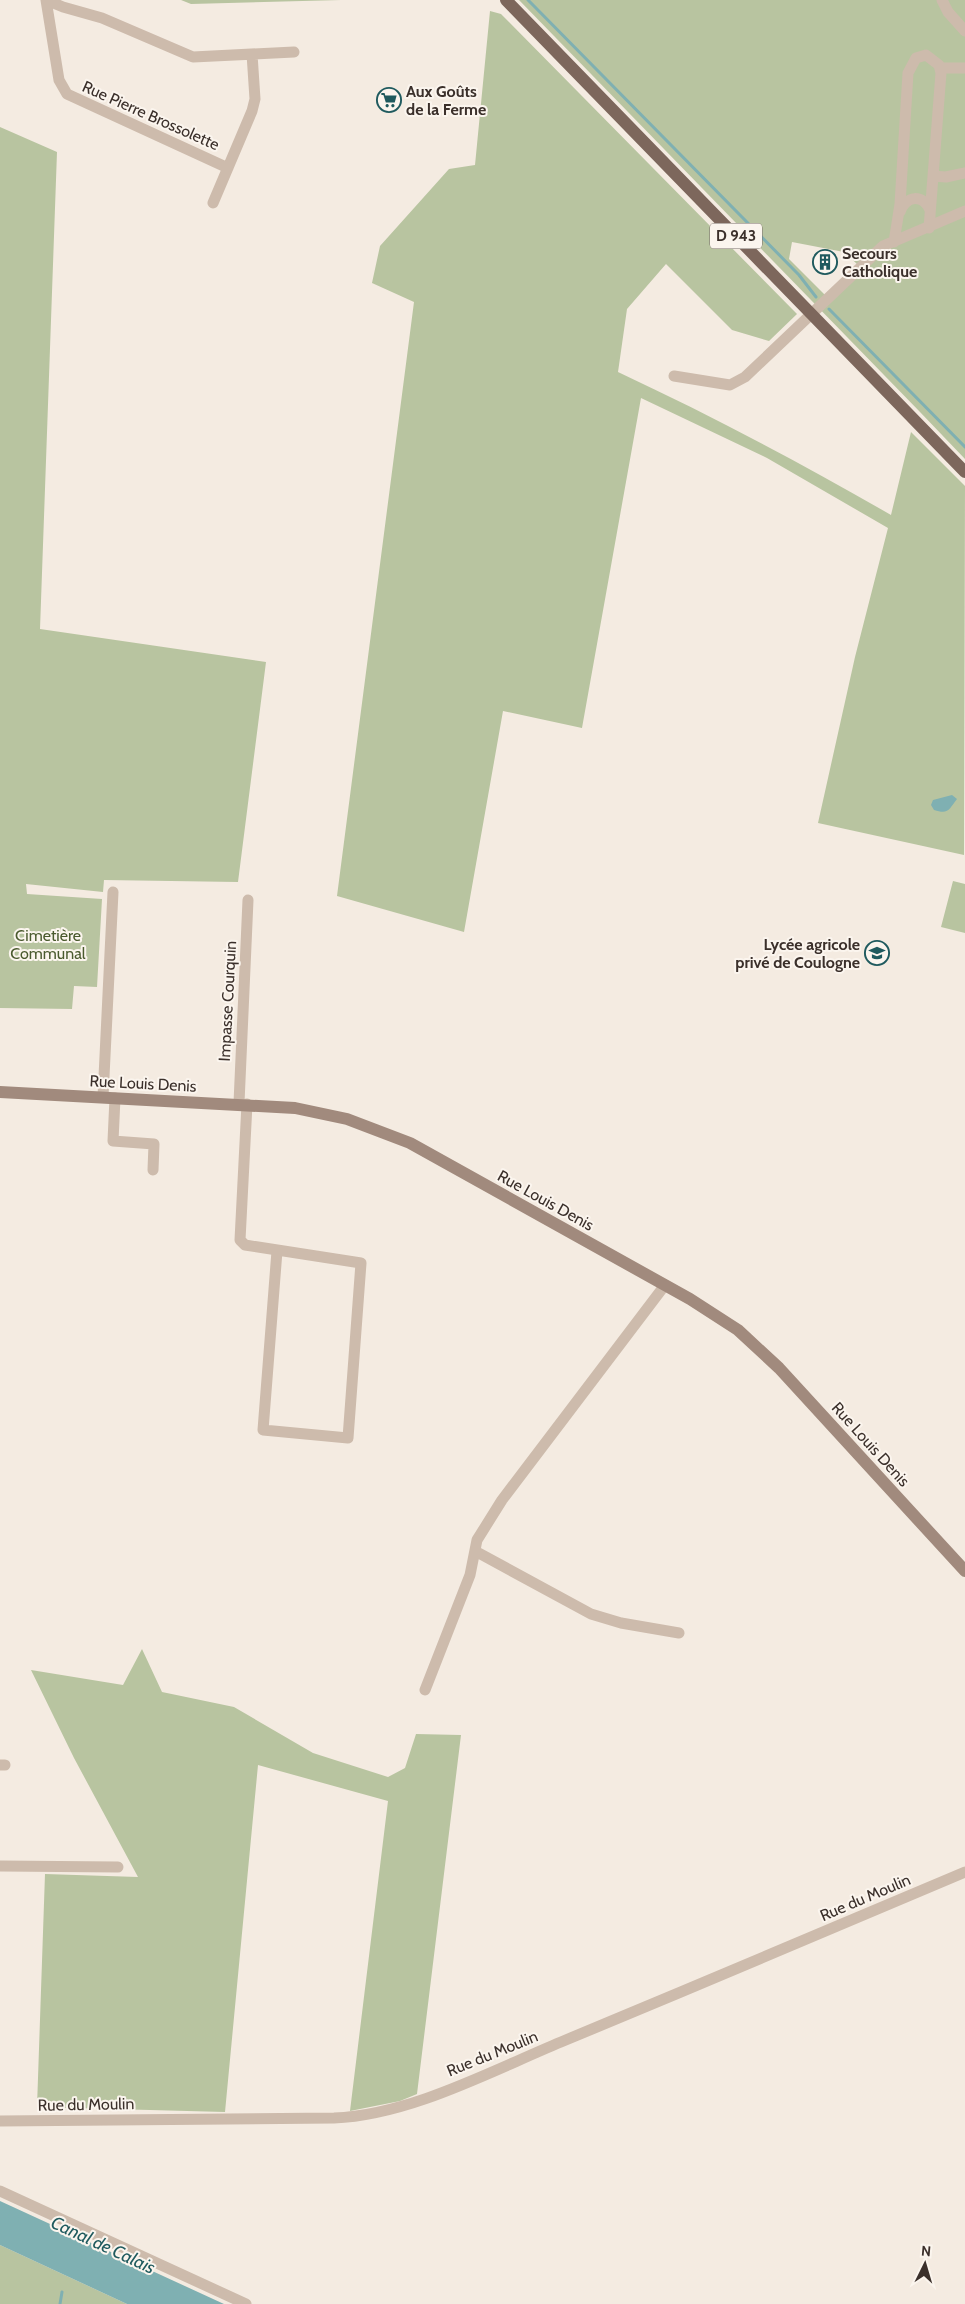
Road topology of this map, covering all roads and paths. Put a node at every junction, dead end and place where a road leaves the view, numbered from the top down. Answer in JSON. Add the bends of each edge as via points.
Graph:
{"nodes":[{"id":1,"x":46,"y":0,"type":"edge"},
{"id":2,"x":506,"y":0,"type":"edge"},
{"id":3,"x":942,"y":0,"type":"edge"},
{"id":4,"x":965,"y":31,"type":"edge"},
{"id":5,"x":294,"y":52,"type":"dead end"},
{"id":6,"x":252,"y":54,"type":"junction"},
{"id":7,"x":940,"y":68,"type":"junction"},
{"id":8,"x":965,"y":68,"type":"edge"},
{"id":9,"x":228,"y":168,"type":"junction"},
{"id":10,"x":965,"y":173,"type":"edge"},
{"id":11,"x":933,"y":176,"type":"junction"},
{"id":12,"x":213,"y":203,"type":"dead end"},
{"id":13,"x":930,"y":210,"type":"junction"},
{"id":14,"x":965,"y":210,"type":"edge"},
{"id":15,"x":898,"y":216,"type":"junction"},
{"id":16,"x":929,"y":228,"type":"junction"},
{"id":17,"x":894,"y":242,"type":"junction"},
{"id":18,"x":811,"y":314,"type":"junction"},
{"id":19,"x":674,"y":376,"type":"dead end"},
{"id":20,"x":965,"y":472,"type":"edge"},
{"id":21,"x":114,"y":892,"type":"dead end"},
{"id":22,"x":248,"y":900,"type":"dead end"},
{"id":23,"x":0,"y":1092,"type":"edge"},
{"id":24,"x":109,"y":1098,"type":"junction"},
{"id":25,"x":243,"y":1104,"type":"junction"},
{"id":26,"x":153,"y":1170,"type":"dead end"},
{"id":27,"x":277,"y":1251,"type":"junction"},
{"id":28,"x":665,"y":1285,"type":"junction"},
{"id":29,"x":475,"y":1551,"type":"junction"},
{"id":30,"x":965,"y":1571,"type":"edge"},
{"id":31,"x":679,"y":1633,"type":"dead end"},
{"id":32,"x":425,"y":1690,"type":"dead end"},
{"id":33,"x":0,"y":1866,"type":"edge"},
{"id":34,"x":118,"y":1867,"type":"dead end"},
{"id":35,"x":965,"y":1872,"type":"edge"},
{"id":36,"x":0,"y":2121,"type":"edge"},
{"id":37,"x":0,"y":2191,"type":"edge"},
{"id":38,"x":246,"y":2304,"type":"edge"}],
"edges":[{"from":1,"to":6,"type":"street","via":[[102,18],[186,55]]},
{"from":1,"to":9,"type":"street","name":"Rue Pierre Brossolette","via":[[59,80],[66,94]]},
{"from":2,"to":18,"type":"main road","number":"D 943"},
{"from":3,"to":4,"type":"street"},
{"from":5,"to":6,"type":"street"},
{"from":6,"to":9,"type":"street","via":[[254,104]]},
{"from":7,"to":8,"type":"street"},
{"from":7,"to":11,"type":"street"},
{"from":7,"to":15,"type":"street","via":[[926,56],[916,58],[908,73]]},
{"from":9,"to":12,"type":"street"},
{"from":10,"to":11,"type":"street"},
{"from":11,"to":13,"type":"street"},
{"from":13,"to":15,"type":"street","via":[[927,203],[913,198],[907,201]]},
{"from":13,"to":16,"type":"street"},
{"from":14,"to":16,"type":"street"},
{"from":15,"to":17,"type":"street"},
{"from":16,"to":17,"type":"street"},
{"from":17,"to":18,"type":"street","via":[[883,246]]},
{"from":18,"to":19,"type":"street","via":[[745,376],[730,385]]},
{"from":18,"to":20,"type":"main road","number":"D 943"},
{"from":21,"to":24,"type":"street"},
{"from":22,"to":25,"type":"street","name":"Impasse Courquin"},
{"from":23,"to":24,"type":"street","name":"Rue Louis Denis"},
{"from":24,"to":25,"type":"street","name":"Rue Louis Denis"},
{"from":24,"to":26,"type":"street","via":[[112,1141],[154,1144]]},
{"from":25,"to":27,"type":"street","name":"Impasse Courquin","via":[[240,1240],[245,1245]]},
{"from":25,"to":28,"type":"street","name":"Rue Louis Denis","via":[[321,1112],[397,1137]]},
{"from":27,"to":27,"type":"street","via":[[361,1263],[348,1438],[263,1430]]},
{"from":28,"to":29,"type":"street","via":[[502,1500],[480,1535]]},
{"from":28,"to":30,"type":"street","name":"Rue Louis Denis","via":[[726,1321],[764,1352]]},
{"from":29,"to":31,"type":"street","via":[[591,1614]]},
{"from":29,"to":32,"type":"street","via":[[470,1575]]},
{"from":33,"to":34,"type":"street"},
{"from":35,"to":36,"type":"street","name":"Rue du Moulin","via":[[557,2044],[386,2111],[334,2118]]},
{"from":37,"to":38,"type":"street"}]}
